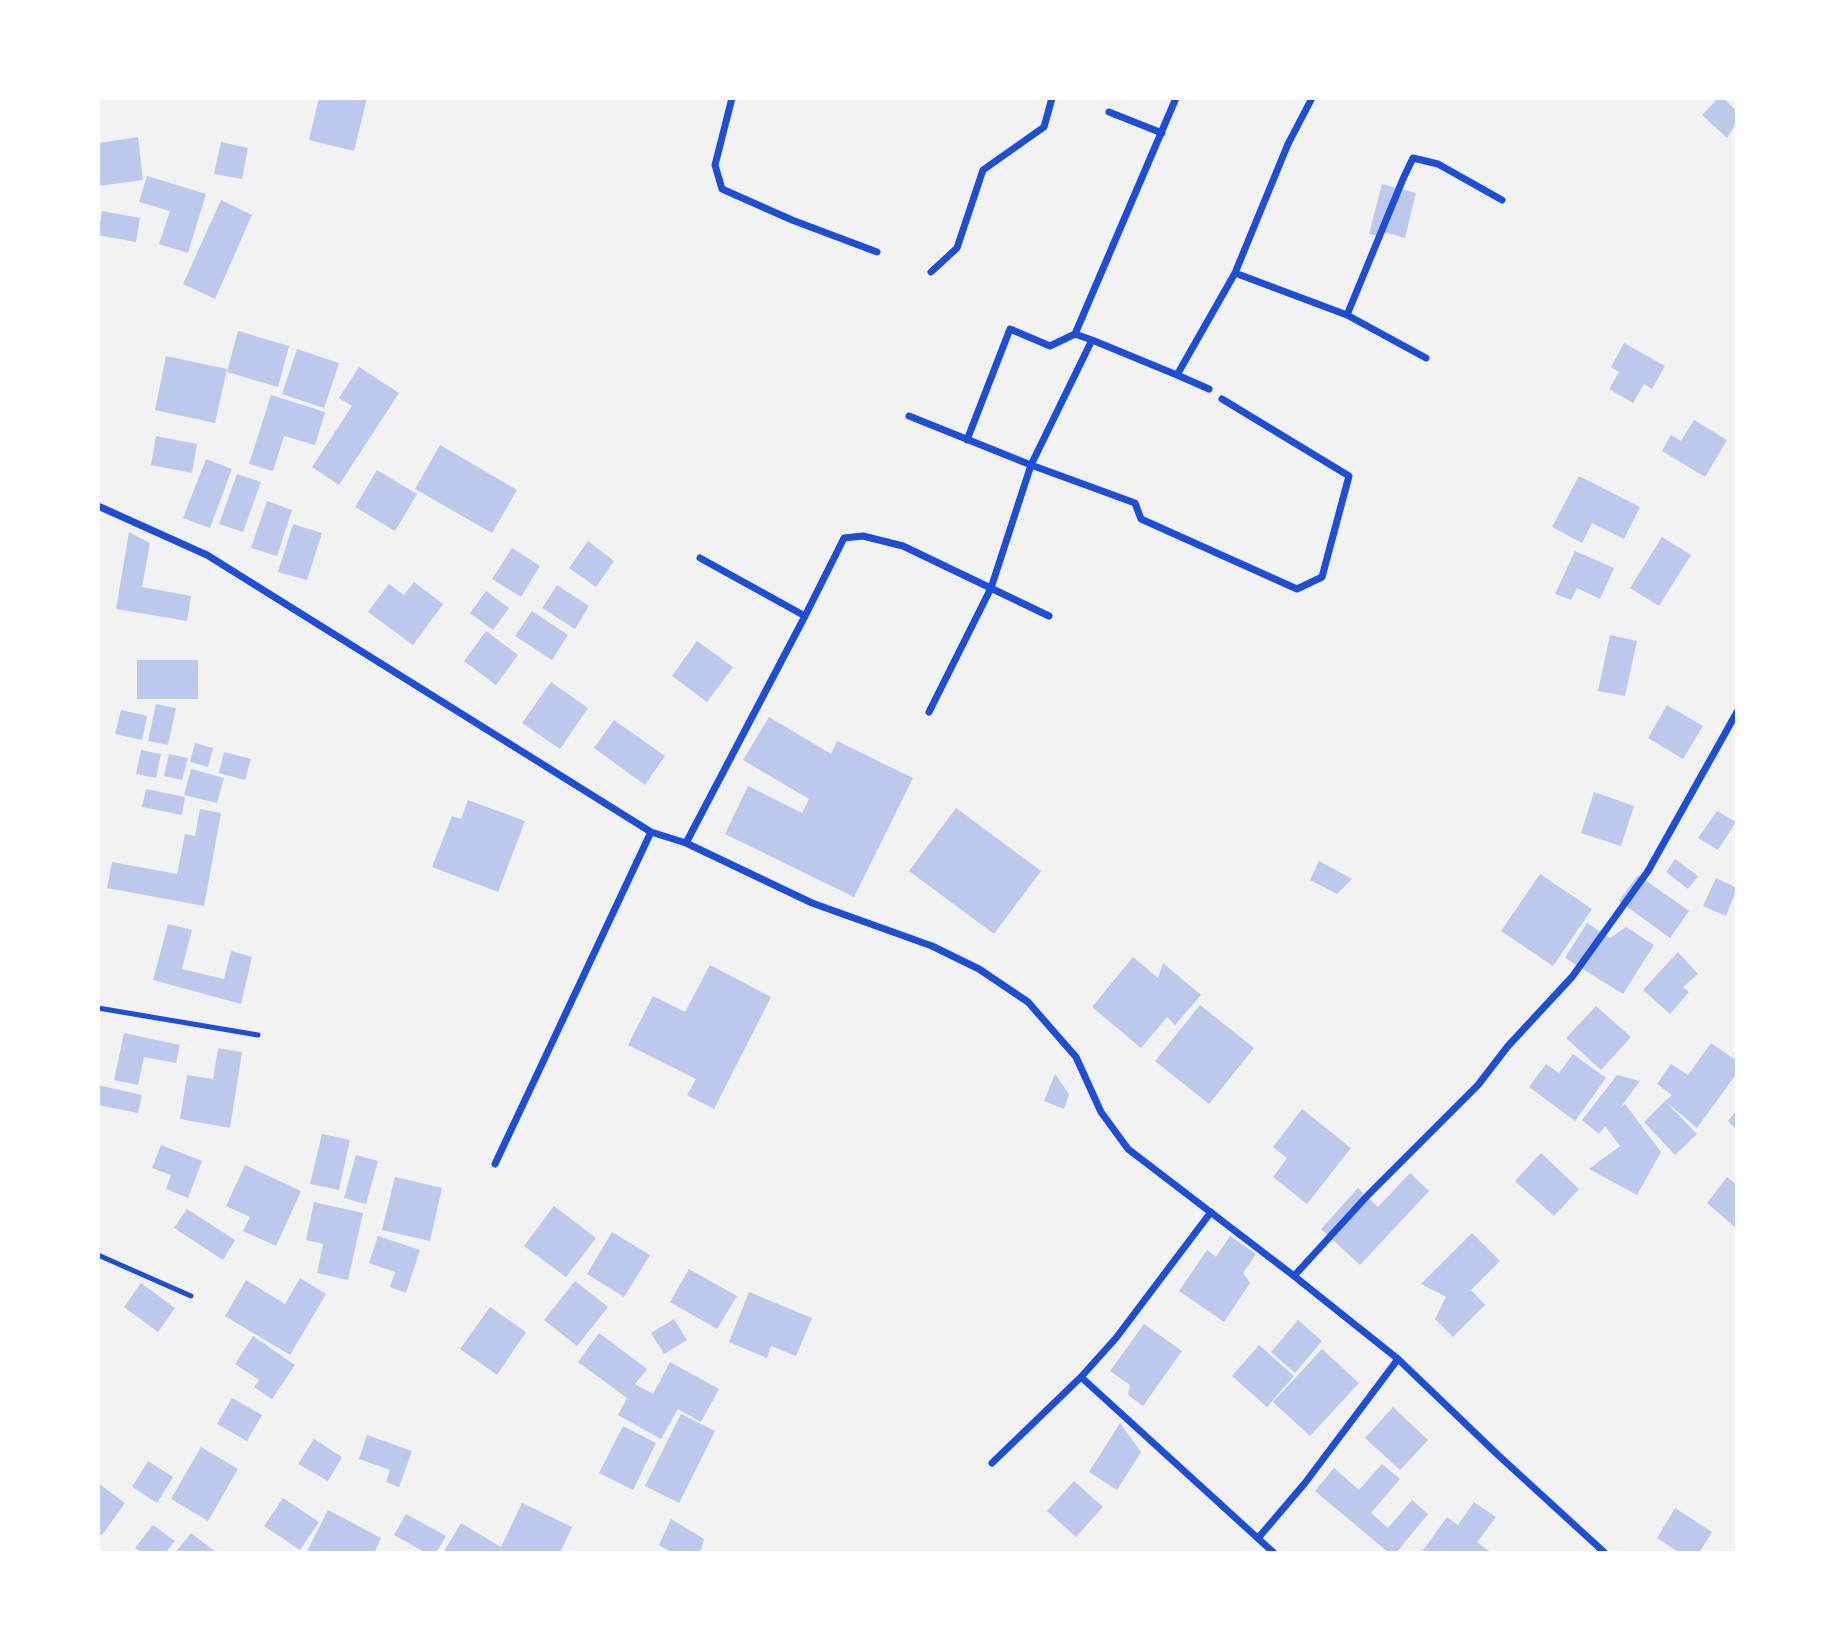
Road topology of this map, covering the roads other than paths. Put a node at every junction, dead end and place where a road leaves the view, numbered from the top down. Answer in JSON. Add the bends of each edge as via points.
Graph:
{"nodes":[{"id":1,"x":732,"y":98,"type":"edge"},
{"id":2,"x":1052,"y":98,"type":"edge"},
{"id":3,"x":1176,"y":98,"type":"edge"},
{"id":4,"x":1312,"y":98,"type":"edge"},
{"id":5,"x":1109,"y":112,"type":"dead end"},
{"id":6,"x":1162,"y":133,"type":"junction"},
{"id":7,"x":1502,"y":200,"type":"dead end"},
{"id":8,"x":877,"y":252,"type":"dead end"},
{"id":9,"x":931,"y":272,"type":"dead end"},
{"id":10,"x":1235,"y":273,"type":"junction"},
{"id":11,"x":1347,"y":315,"type":"junction"},
{"id":12,"x":1075,"y":334,"type":"junction"},
{"id":13,"x":1091,"y":340,"type":"junction"},
{"id":14,"x":1426,"y":358,"type":"dead end"},
{"id":15,"x":1177,"y":375,"type":"junction"},
{"id":16,"x":1209,"y":389,"type":"dead end"},
{"id":17,"x":1222,"y":399,"type":"dead end"},
{"id":18,"x":909,"y":416,"type":"dead end"},
{"id":19,"x":967,"y":440,"type":"junction"},
{"id":20,"x":1031,"y":465,"type":"junction"},
{"id":21,"x":98,"y":506,"type":"edge"},
{"id":22,"x":700,"y":558,"type":"dead end"},
{"id":23,"x":991,"y":588,"type":"junction"},
{"id":24,"x":805,"y":616,"type":"junction"},
{"id":25,"x":1049,"y":616,"type":"dead end"},
{"id":26,"x":929,"y":712,"type":"dead end"},
{"id":27,"x":1737,"y":712,"type":"edge"},
{"id":28,"x":651,"y":832,"type":"junction"},
{"id":29,"x":686,"y":843,"type":"junction"},
{"id":30,"x":98,"y":1009,"type":"edge"},
{"id":31,"x":258,"y":1035,"type":"dead end"},
{"id":32,"x":495,"y":1164,"type":"dead end"},
{"id":33,"x":1211,"y":1212,"type":"junction"},
{"id":34,"x":98,"y":1255,"type":"edge"},
{"id":35,"x":1294,"y":1276,"type":"junction"},
{"id":36,"x":191,"y":1296,"type":"dead end"},
{"id":37,"x":1398,"y":1359,"type":"junction"},
{"id":38,"x":1081,"y":1377,"type":"junction"},
{"id":39,"x":992,"y":1464,"type":"dead end"},
{"id":40,"x":1259,"y":1537,"type":"junction"},
{"id":41,"x":1274,"y":1553,"type":"edge"},
{"id":42,"x":1605,"y":1553,"type":"edge"}],
"edges":[{"from":1,"to":8,"type":"street","via":[[715,165],[722,189]]},
{"from":2,"to":9,"type":"street","via":[[1044,127],[983,170],[957,248]]},
{"from":3,"to":6,"type":"street"},
{"from":4,"to":10,"type":"street"},
{"from":5,"to":6,"type":"street"},
{"from":6,"to":12,"type":"street"},
{"from":7,"to":11,"type":"street","via":[[1438,164],[1413,158]]},
{"from":10,"to":11,"type":"street"},
{"from":10,"to":15,"type":"street"},
{"from":11,"to":14,"type":"street"},
{"from":12,"to":13,"type":"street"},
{"from":12,"to":19,"type":"street","via":[[1050,346],[1010,329]]},
{"from":13,"to":15,"type":"street"},
{"from":13,"to":20,"type":"street"},
{"from":15,"to":16,"type":"street"},
{"from":17,"to":20,"type":"street","via":[[1349,476],[1322,577],[1297,589],[1141,519],[1135,503]]},
{"from":18,"to":19,"type":"street"},
{"from":19,"to":20,"type":"street"},
{"from":20,"to":23,"type":"street"},
{"from":21,"to":28,"type":"street","via":[[207,555]]},
{"from":22,"to":24,"type":"street"},
{"from":23,"to":24,"type":"street","via":[[903,546],[863,536],[844,538]]},
{"from":23,"to":25,"type":"street"},
{"from":23,"to":26,"type":"street"},
{"from":24,"to":29,"type":"street"},
{"from":27,"to":35,"type":"street","via":[[1648,871],[1572,977],[1478,1085]]},
{"from":28,"to":29,"type":"street"},
{"from":28,"to":32,"type":"street"},
{"from":29,"to":33,"type":"street","via":[[812,903],[956,957],[1028,1002],[1076,1057],[1101,1112],[1128,1149]]},
{"from":30,"to":31,"type":"lane"},
{"from":33,"to":35,"type":"street"},
{"from":33,"to":38,"type":"street"},
{"from":34,"to":36,"type":"lane"},
{"from":35,"to":37,"type":"street"},
{"from":37,"to":40,"type":"street"},
{"from":37,"to":42,"type":"street"},
{"from":38,"to":39,"type":"street"},
{"from":38,"to":40,"type":"street"},
{"from":40,"to":41,"type":"street"}]}
